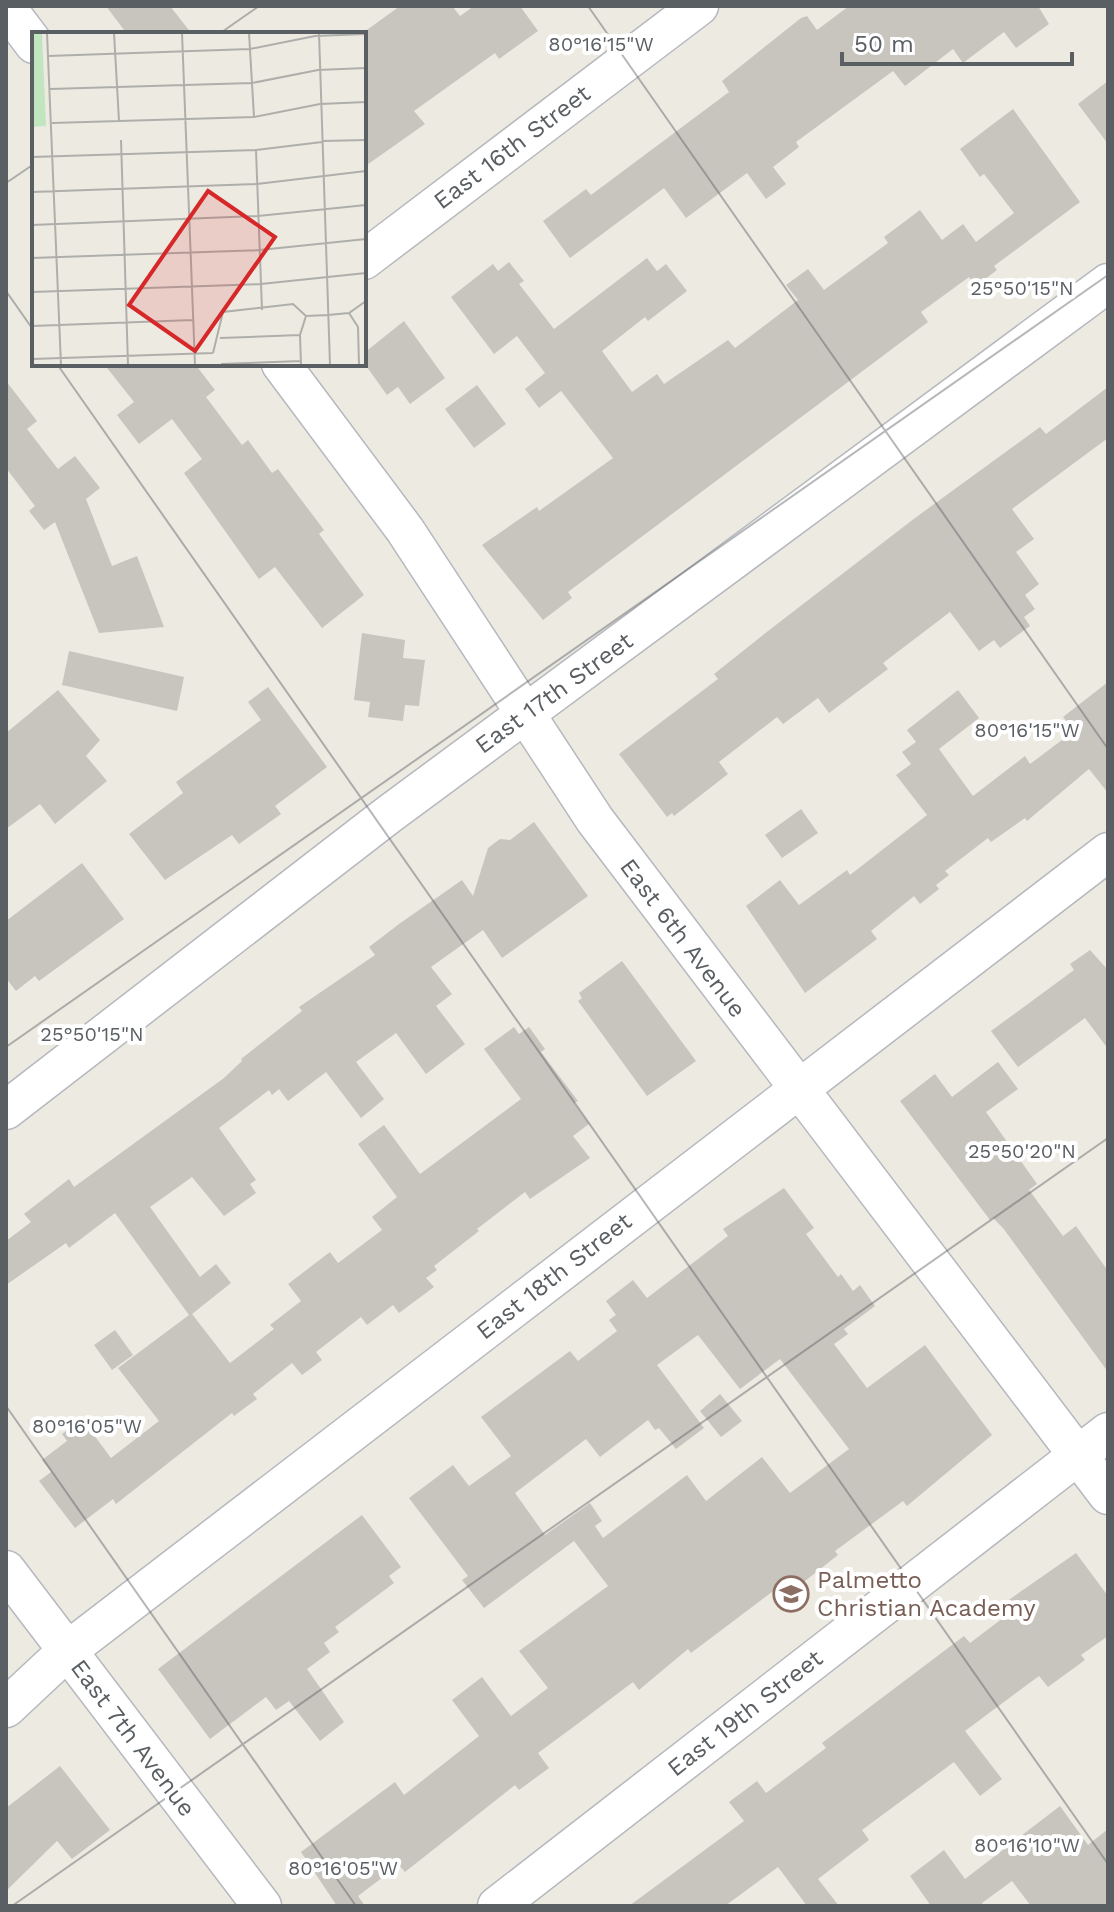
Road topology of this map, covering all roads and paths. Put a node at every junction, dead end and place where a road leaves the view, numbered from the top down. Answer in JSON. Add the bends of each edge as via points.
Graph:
{"nodes":[{"id":1,"x":699,"y":6,"type":"edge"},
{"id":2,"x":6,"y":7,"type":"edge"},
{"id":3,"x":32,"y":41,"type":"edge"},
{"id":4,"x":366,"y":258,"type":"edge"},
{"id":5,"x":1108,"y":283,"type":"edge"},
{"id":6,"x":282,"y":366,"type":"edge"},
{"id":7,"x":528,"y":713,"type":"junction"},
{"id":8,"x":1108,"y":852,"type":"edge"},
{"id":9,"x":797,"y":1090,"type":"junction"},
{"id":10,"x":6,"y":1110,"type":"edge"},
{"id":11,"x":1108,"y":1432,"type":"edge"},
{"id":12,"x":1077,"y":1455,"type":"junction"},
{"id":13,"x":1108,"y":1495,"type":"edge"},
{"id":14,"x":6,"y":1570,"type":"edge"},
{"id":15,"x":67,"y":1651,"type":"junction"},
{"id":16,"x":6,"y":1708,"type":"edge"},
{"id":17,"x":262,"y":1906,"type":"edge"},
{"id":18,"x":497,"y":1906,"type":"edge"}],
"edges":[{"from":1,"to":4,"type":"street","name":"East 16th Street"},
{"from":2,"to":3,"type":"street"},
{"from":5,"to":7,"type":"street","name":"East 17th Street"},
{"from":6,"to":7,"type":"street","name":"East 6th Avenue","via":[[405,530]]},
{"from":7,"to":9,"type":"street","name":"East 6th Avenue","via":[[595,820]]},
{"from":7,"to":10,"type":"street","name":"East 17th Street"},
{"from":8,"to":9,"type":"street","name":"East 18th Street"},
{"from":9,"to":12,"type":"street","name":"East 6th Avenue"},
{"from":9,"to":15,"type":"street","name":"East 18th Street"},
{"from":11,"to":12,"type":"street","name":"East 19th Street"},
{"from":12,"to":13,"type":"street","name":"East 6th Avenue"},
{"from":12,"to":18,"type":"street","name":"East 19th Street"},
{"from":14,"to":15,"type":"street","name":"East 7th Avenue"},
{"from":15,"to":16,"type":"street","name":"East 18th Street"},
{"from":15,"to":17,"type":"street","name":"East 7th Avenue"}]}
